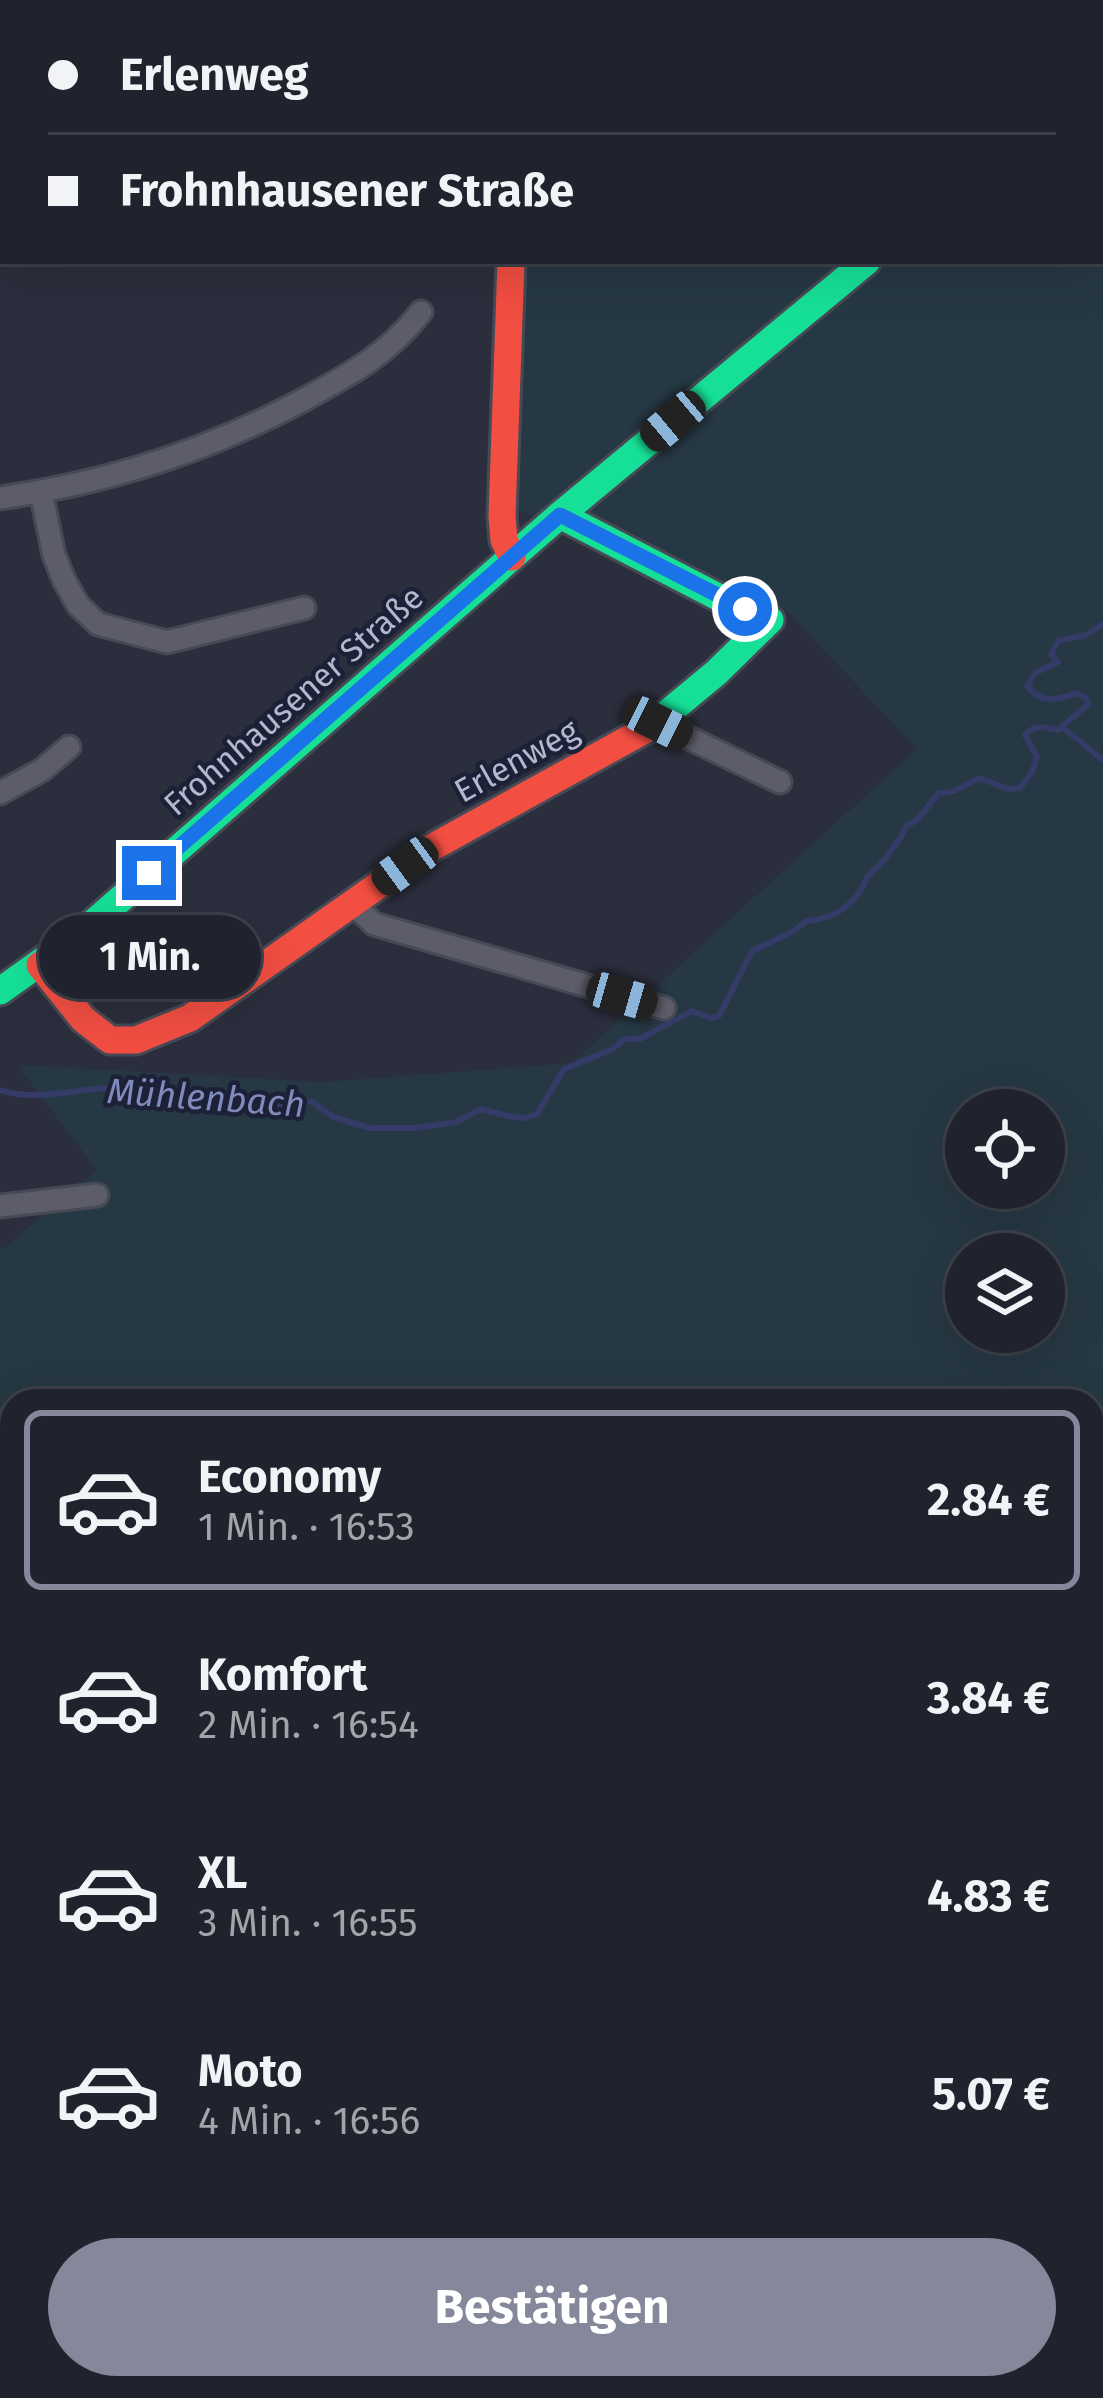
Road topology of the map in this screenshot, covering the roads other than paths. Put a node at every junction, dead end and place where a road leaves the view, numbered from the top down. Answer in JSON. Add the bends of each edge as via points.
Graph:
{"nodes":[{"id":1,"x":511,"y":264,"type":"edge"},
{"id":2,"x":863,"y":264,"type":"edge"},
{"id":3,"x":421,"y":312,"type":"dead end"},
{"id":4,"x":41,"y":492,"type":"junction"},
{"id":5,"x":0,"y":498,"type":"edge"},
{"id":6,"x":560,"y":515,"type":"junction"},
{"id":7,"x":512,"y":556,"type":"junction"},
{"id":8,"x":304,"y":608,"type":"dead end"},
{"id":9,"x":658,"y":723,"type":"junction"},
{"id":10,"x":69,"y":747,"type":"dead end"},
{"id":11,"x":780,"y":782,"type":"dead end"},
{"id":12,"x":0,"y":794,"type":"edge"},
{"id":13,"x":353,"y":904,"type":"junction"},
{"id":14,"x":40,"y":964,"type":"junction"},
{"id":15,"x":0,"y":991,"type":"edge"},
{"id":16,"x":664,"y":1008,"type":"dead end"},
{"id":17,"x":97,"y":1196,"type":"dead end"},
{"id":18,"x":0,"y":1206,"type":"edge"}],
"edges":[{"from":1,"to":7,"type":"street","via":[[503,528]]},
{"from":2,"to":6,"type":"street","name":"Frohnhausener Straße"},
{"from":3,"to":4,"type":"street","via":[[380,355],[259,423],[106,478]]},
{"from":4,"to":5,"type":"street"},
{"from":4,"to":8,"type":"street","via":[[64,580],[98,624],[166,642]]},
{"from":6,"to":7,"type":"street","name":"Frohnhausener Straße"},
{"from":6,"to":9,"type":"street","name":"Erlenweg","via":[[770,620]]},
{"from":7,"to":14,"type":"street","name":"Frohnhausener Straße"},
{"from":9,"to":11,"type":"street"},
{"from":9,"to":13,"type":"street","name":"Erlenweg","via":[[431,848]]},
{"from":10,"to":12,"type":"street"},
{"from":13,"to":14,"type":"street","name":"Erlenweg","via":[[190,1018],[136,1040],[97,1032]]},
{"from":13,"to":16,"type":"street","via":[[374,924]]},
{"from":14,"to":15,"type":"street","name":"Frohnhausener Straße"},
{"from":17,"to":18,"type":"street"}]}
